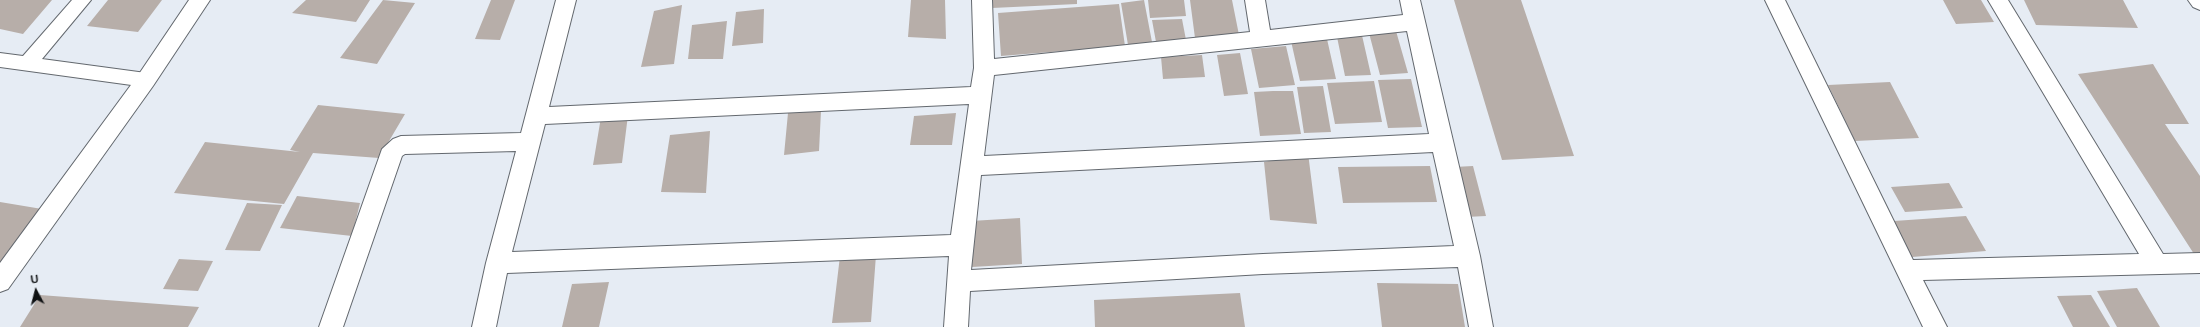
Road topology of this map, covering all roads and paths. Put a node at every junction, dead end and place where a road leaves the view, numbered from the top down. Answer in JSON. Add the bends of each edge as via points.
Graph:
{"nodes":[{"id":1,"x":82,"y":0,"type":"edge"},
{"id":2,"x":200,"y":0,"type":"edge"},
{"id":3,"x":566,"y":0,"type":"edge"},
{"id":4,"x":982,"y":0,"type":"edge"},
{"id":5,"x":1255,"y":0,"type":"edge"},
{"id":6,"x":1410,"y":0,"type":"edge"},
{"id":7,"x":1775,"y":0,"type":"edge"},
{"id":8,"x":1998,"y":0,"type":"edge"},
{"id":9,"x":1416,"y":22,"type":"junction"},
{"id":10,"x":1260,"y":38,"type":"junction"},
{"id":11,"x":0,"y":60,"type":"edge"},
{"id":12,"x":28,"y":63,"type":"junction"},
{"id":13,"x":984,"y":68,"type":"junction"},
{"id":14,"x":146,"y":80,"type":"junction"},
{"id":15,"x":980,"y":95,"type":"junction"},
{"id":16,"x":536,"y":116,"type":"junction"},
{"id":17,"x":530,"y":142,"type":"junction"},
{"id":18,"x":1443,"y":142,"type":"junction"},
{"id":19,"x":971,"y":166,"type":"junction"},
{"id":20,"x":961,"y":245,"type":"junction"},
{"id":21,"x":1468,"y":256,"type":"junction"},
{"id":22,"x":498,"y":263,"type":"junction"},
{"id":23,"x":2200,"y":263,"type":"edge"},
{"id":24,"x":2157,"y":264,"type":"junction"},
{"id":25,"x":1906,"y":270,"type":"junction"},
{"id":26,"x":958,"y":281,"type":"junction"},
{"id":27,"x":0,"y":282,"type":"edge"},
{"id":28,"x":331,"y":327,"type":"edge"},
{"id":29,"x":484,"y":327,"type":"edge"},
{"id":30,"x":956,"y":327,"type":"edge"},
{"id":31,"x":1481,"y":327,"type":"edge"},
{"id":32,"x":1935,"y":327,"type":"edge"}],
"edges":[{"from":1,"to":12,"type":"lane"},
{"from":2,"to":14,"type":"street"},
{"from":3,"to":16,"type":"street"},
{"from":4,"to":13,"type":"street"},
{"from":5,"to":10,"type":"street"},
{"from":6,"to":9,"type":"street"},
{"from":7,"to":25,"type":"street"},
{"from":8,"to":24,"type":"street"},
{"from":9,"to":10,"type":"street"},
{"from":9,"to":18,"type":"street"},
{"from":10,"to":13,"type":"street"},
{"from":11,"to":12,"type":"lane"},
{"from":12,"to":14,"type":"lane"},
{"from":13,"to":15,"type":"street"},
{"from":14,"to":27,"type":"street"},
{"from":15,"to":16,"type":"street"},
{"from":15,"to":19,"type":"street"},
{"from":16,"to":17,"type":"street"},
{"from":17,"to":22,"type":"street"},
{"from":17,"to":28,"type":"street","via":[[406,144],[394,150],[390,155]]},
{"from":18,"to":19,"type":"street"},
{"from":18,"to":21,"type":"street"},
{"from":19,"to":20,"type":"street"},
{"from":20,"to":22,"type":"street"},
{"from":20,"to":26,"type":"street"},
{"from":21,"to":26,"type":"street","via":[[1262,264]]},
{"from":21,"to":31,"type":"street"},
{"from":22,"to":29,"type":"street"},
{"from":23,"to":24,"type":"street"},
{"from":24,"to":25,"type":"street"},
{"from":25,"to":32,"type":"street"},
{"from":26,"to":30,"type":"street"}]}
